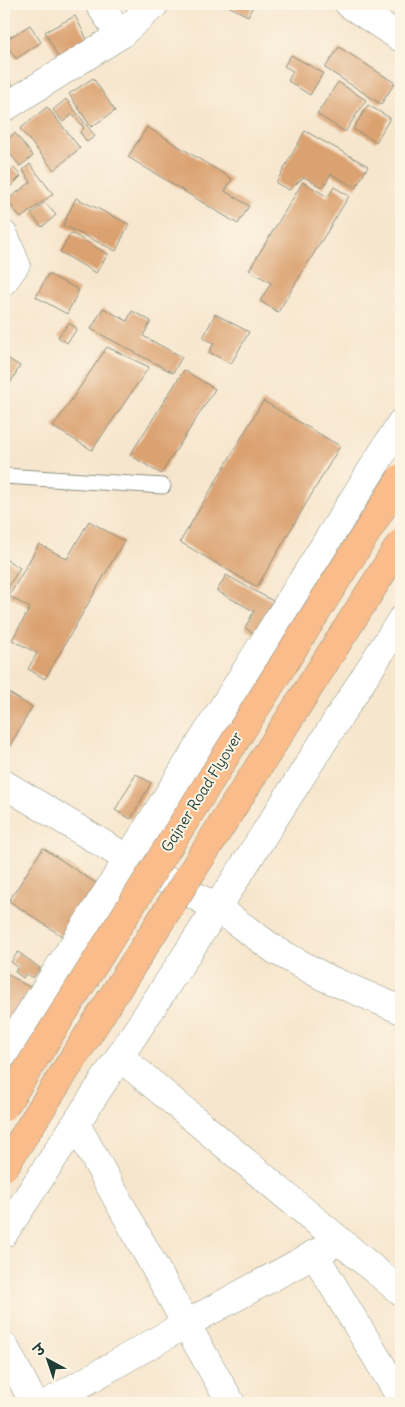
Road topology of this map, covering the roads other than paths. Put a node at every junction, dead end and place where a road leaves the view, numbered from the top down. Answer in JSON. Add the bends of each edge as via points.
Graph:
{"nodes":[{"id":1,"x":99,"y":4,"type":"edge"},
{"id":2,"x":155,"y":4,"type":"edge"},
{"id":3,"x":349,"y":4,"type":"edge"},
{"id":4,"x":120,"y":35,"type":"junction"},
{"id":5,"x":401,"y":38,"type":"edge"},
{"id":6,"x":4,"y":108,"type":"edge"},
{"id":7,"x":4,"y":235,"type":"edge"},
{"id":8,"x":4,"y":281,"type":"edge"},
{"id":9,"x":401,"y":423,"type":"edge"},
{"id":10,"x":4,"y":476,"type":"edge"},
{"id":11,"x":401,"y":478,"type":"edge"},
{"id":12,"x":162,"y":486,"type":"dead end"},
{"id":13,"x":401,"y":543,"type":"edge"},
{"id":14,"x":401,"y":620,"type":"edge"},
{"id":15,"x":4,"y":784,"type":"edge"},
{"id":16,"x":128,"y":859,"type":"junction"},
{"id":17,"x":217,"y":908,"type":"junction"},
{"id":18,"x":401,"y":1010,"type":"edge"},
{"id":19,"x":4,"y":1054,"type":"edge"},
{"id":20,"x":120,"y":1057,"type":"junction"},
{"id":21,"x":4,"y":1106,"type":"edge"},
{"id":22,"x":76,"y":1124,"type":"junction"},
{"id":23,"x":4,"y":1167,"type":"edge"},
{"id":24,"x":4,"y":1233,"type":"edge"},
{"id":25,"x":339,"y":1241,"type":"junction"},
{"id":26,"x":314,"y":1254,"type":"junction"},
{"id":27,"x":401,"y":1292,"type":"edge"},
{"id":28,"x":186,"y":1324,"type":"junction"},
{"id":29,"x":4,"y":1346,"type":"edge"},
{"id":30,"x":401,"y":1398,"type":"edge"},
{"id":31,"x":34,"y":1403,"type":"edge"},
{"id":32,"x":48,"y":1403,"type":"edge"},
{"id":33,"x":231,"y":1403,"type":"edge"}],
"edges":[{"from":1,"to":4,"type":"street"},
{"from":2,"to":4,"type":"street"},
{"from":3,"to":5,"type":"street"},
{"from":4,"to":6,"type":"street"},
{"from":7,"to":8,"type":"street","via":[[16,264]]},
{"from":9,"to":16,"type":"street"},
{"from":10,"to":12,"type":"lane"},
{"from":11,"to":21,"type":"main road","name":"Gajner Road Flyover","bridge":true},
{"from":13,"to":23,"type":"main road","bridge":true},
{"from":14,"to":17,"type":"street"},
{"from":15,"to":16,"type":"street"},
{"from":16,"to":17,"type":"street"},
{"from":16,"to":19,"type":"street"},
{"from":17,"to":18,"type":"street","via":[[275,950],[324,977]]},
{"from":17,"to":20,"type":"street"},
{"from":20,"to":22,"type":"street"},
{"from":20,"to":25,"type":"street"},
{"from":22,"to":24,"type":"street"},
{"from":22,"to":28,"type":"street"},
{"from":25,"to":26,"type":"street"},
{"from":25,"to":27,"type":"street"},
{"from":26,"to":28,"type":"street"},
{"from":26,"to":30,"type":"street"},
{"from":28,"to":32,"type":"street"},
{"from":28,"to":33,"type":"street"},
{"from":29,"to":31,"type":"street"}]}
